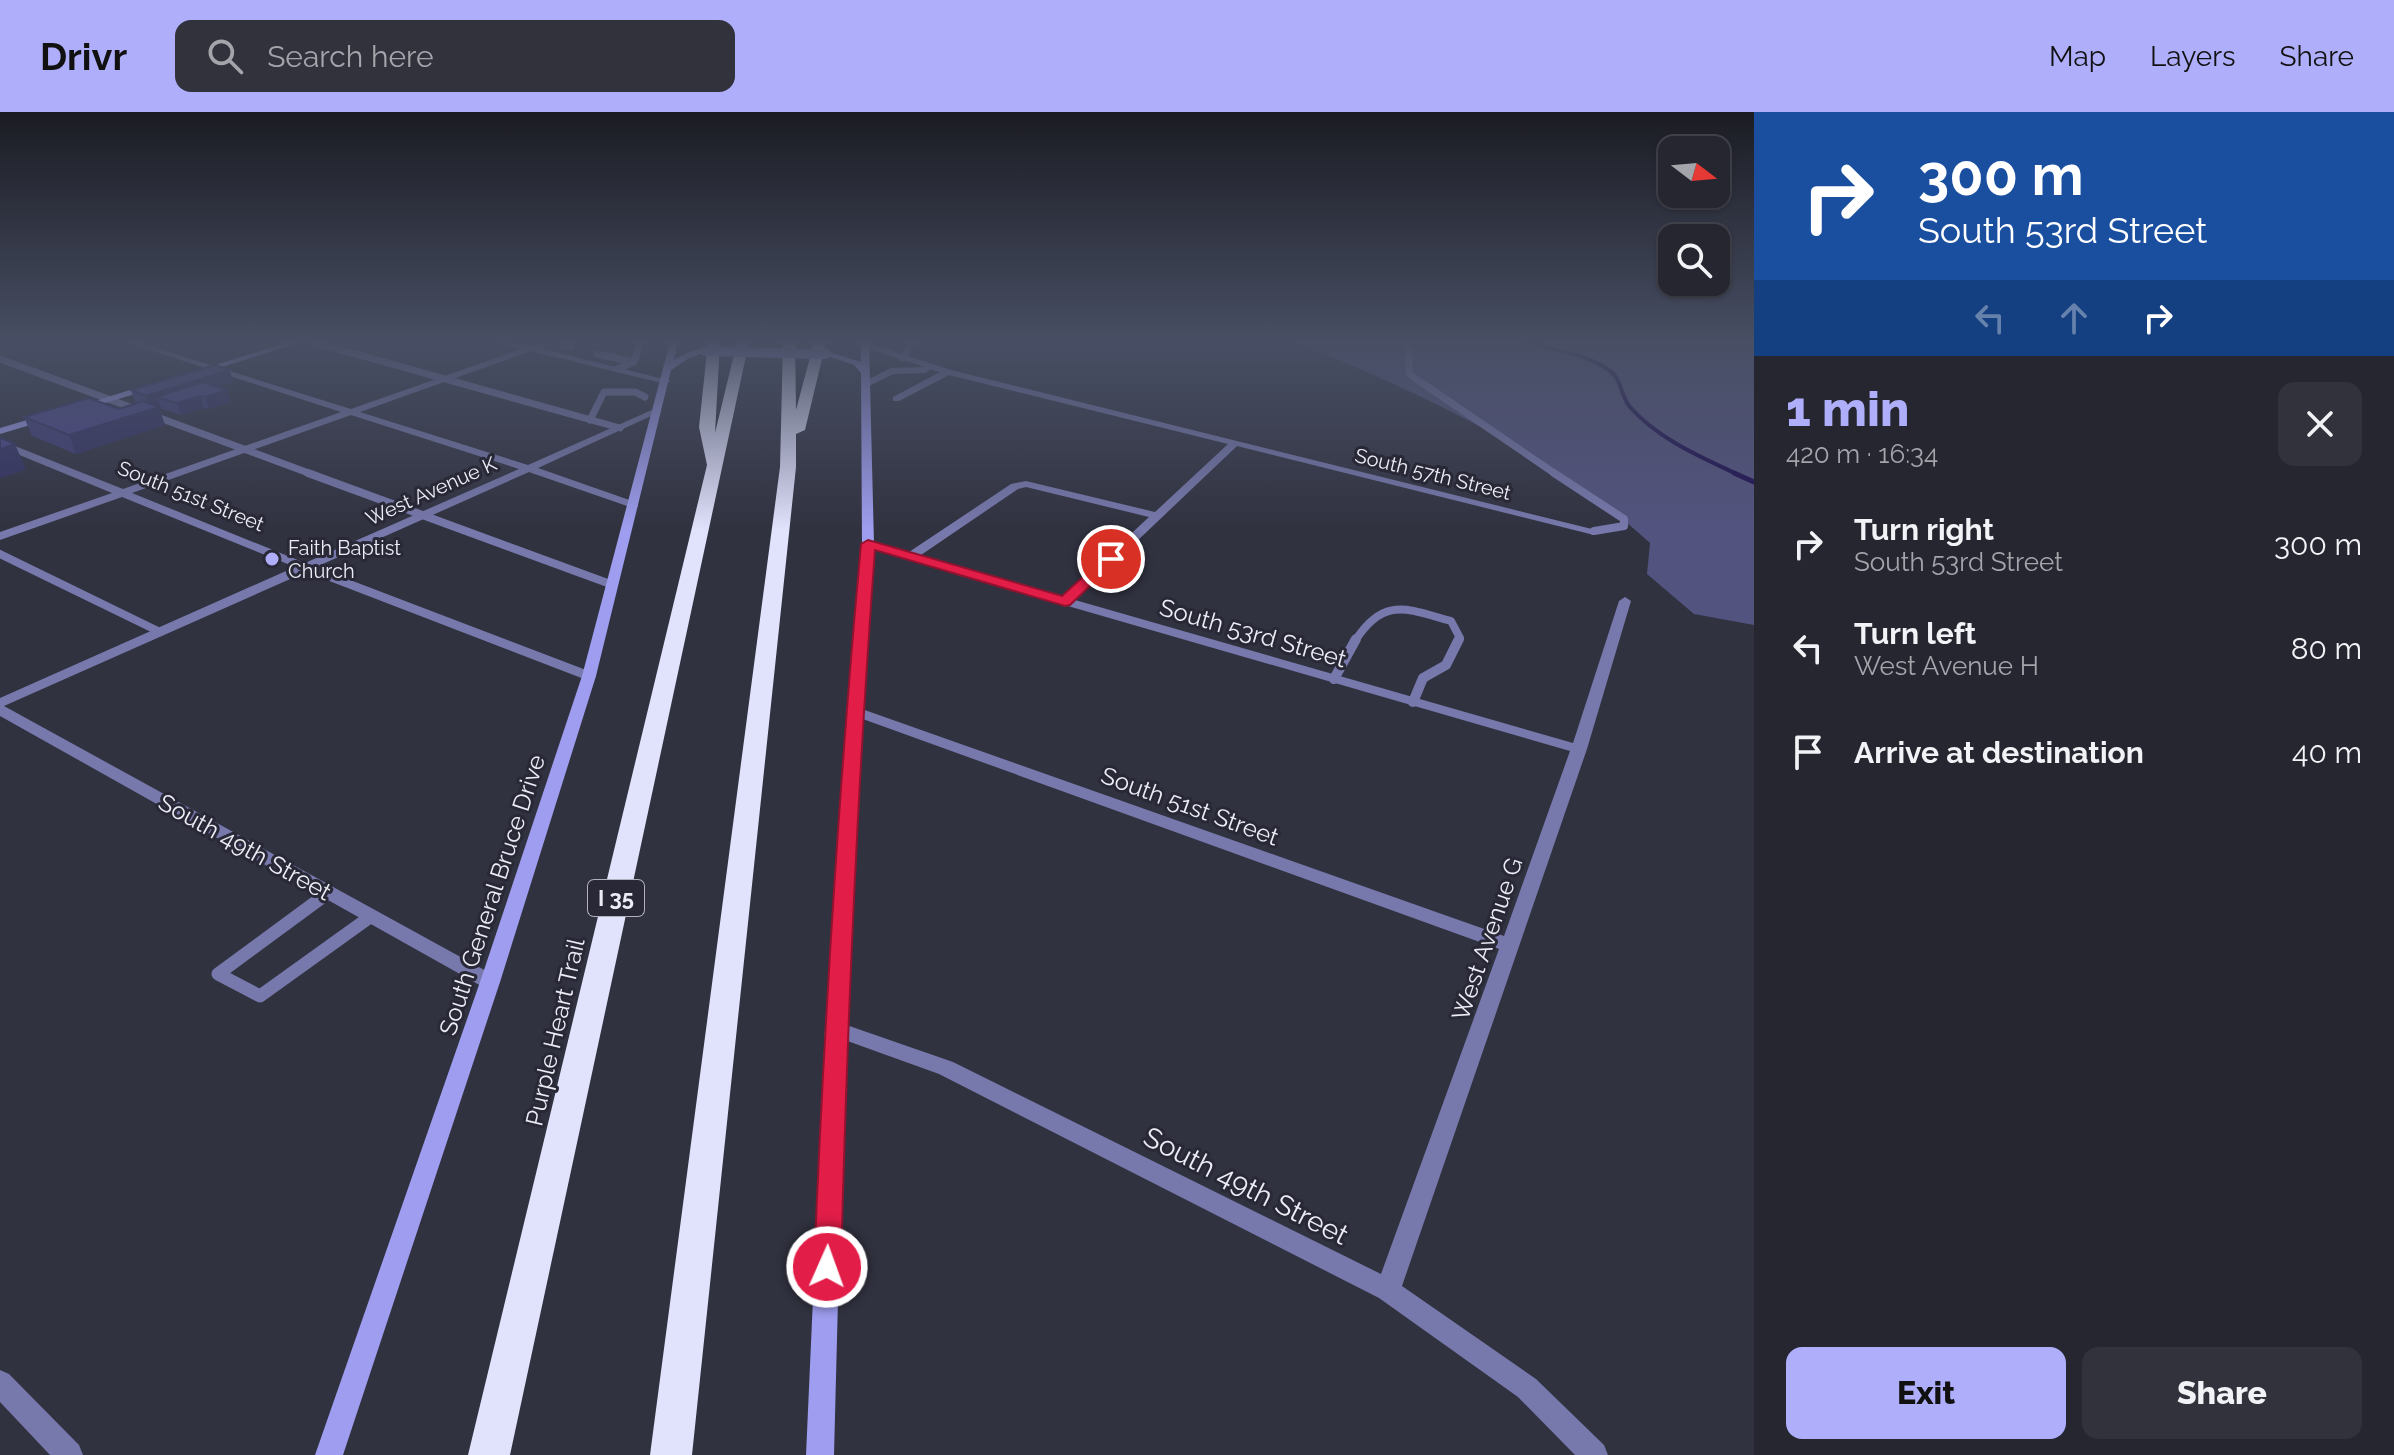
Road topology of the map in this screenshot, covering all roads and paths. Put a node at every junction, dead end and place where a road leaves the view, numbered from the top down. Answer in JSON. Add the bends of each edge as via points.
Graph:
{"nodes":[{"id":1,"x":89,"y":405,"type":"edge"},
{"id":2,"x":124,"y":405,"type":"edge"},
{"id":3,"x":329,"y":405,"type":"edge"},
{"id":4,"x":367,"y":405,"type":"edge"},
{"id":5,"x":537,"y":405,"type":"edge"},
{"id":6,"x":597,"y":405,"type":"edge"},
{"id":7,"x":645,"y":405,"type":"edge"},
{"id":8,"x":657,"y":405,"type":"edge"},
{"id":9,"x":707,"y":405,"type":"edge"},
{"id":10,"x":729,"y":405,"type":"edge"},
{"id":11,"x":788,"y":405,"type":"edge"},
{"id":12,"x":806,"y":405,"type":"edge"},
{"id":13,"x":867,"y":405,"type":"edge"},
{"id":14,"x":1078,"y":405,"type":"edge"},
{"id":15,"x":1451,"y":405,"type":"edge"},
{"id":16,"x":68,"y":411,"type":"edge"},
{"id":17,"x":349,"y":411,"type":"junction"},
{"id":18,"x":54,"y":415,"type":"edge"},
{"id":19,"x":590,"y":420,"type":"junction"},
{"id":20,"x":620,"y":428,"type":"junction"},
{"id":21,"x":0,"y":431,"type":"edge"},
{"id":22,"x":0,"y":443,"type":"edge"},
{"id":23,"x":1234,"y":444,"type":"junction"},
{"id":24,"x":245,"y":449,"type":"junction"},
{"id":25,"x":788,"y":467,"type":"junction"},
{"id":26,"x":531,"y":469,"type":"junction"},
{"id":27,"x":715,"y":470,"type":"junction"},
{"id":28,"x":123,"y":492,"type":"junction"},
{"id":29,"x":634,"y":505,"type":"junction"},
{"id":30,"x":425,"y":515,"type":"junction"},
{"id":31,"x":1157,"y":516,"type":"junction"},
{"id":32,"x":1594,"y":531,"type":"joint"},
{"id":33,"x":0,"y":536,"type":"edge"},
{"id":34,"x":868,"y":544,"type":"junction"},
{"id":35,"x":0,"y":554,"type":"edge"},
{"id":36,"x":910,"y":557,"type":"junction"},
{"id":37,"x":305,"y":567,"type":"junction"},
{"id":38,"x":613,"y":585,"type":"junction"},
{"id":39,"x":1625,"y":601,"type":"dead end"},
{"id":40,"x":1065,"y":602,"type":"junction"},
{"id":41,"x":160,"y":632,"type":"junction"},
{"id":42,"x":589,"y":676,"type":"junction"},
{"id":43,"x":1334,"y":679,"type":"junction"},
{"id":44,"x":1413,"y":702,"type":"junction"},
{"id":45,"x":0,"y":703,"type":"edge"},
{"id":46,"x":0,"y":710,"type":"edge"},
{"id":47,"x":854,"y":711,"type":"junction"},
{"id":48,"x":1579,"y":749,"type":"junction"},
{"id":49,"x":328,"y":893,"type":"junction"},
{"id":50,"x":370,"y":917,"type":"junction"},
{"id":51,"x":1511,"y":946,"type":"junction"},
{"id":52,"x":490,"y":982,"type":"junction"},
{"id":53,"x":835,"y":1029,"type":"junction"},
{"id":54,"x":1388,"y":1290,"type":"junction"},
{"id":55,"x":0,"y":1383,"type":"edge"},
{"id":56,"x":69,"y":1455,"type":"edge"},
{"id":57,"x":329,"y":1455,"type":"edge"},
{"id":58,"x":489,"y":1455,"type":"edge"},
{"id":59,"x":671,"y":1455,"type":"edge"},
{"id":60,"x":820,"y":1455,"type":"edge"},
{"id":61,"x":1594,"y":1455,"type":"edge"}],
"edges":[{"from":1,"to":16,"type":"main road"},
{"from":2,"to":24,"type":"lane"},
{"from":3,"to":17,"type":"street"},
{"from":4,"to":17,"type":"street"},
{"from":5,"to":19,"type":"lane"},
{"from":6,"to":19,"type":"lane"},
{"from":7,"to":20,"type":"street","name":"West Avenue K"},
{"from":8,"to":29,"type":"main road","name":"South General Bruce Drive"},
{"from":9,"to":27,"type":"highway"},
{"from":10,"to":27,"type":"highway","name":"Purple Heart Trail","number":"I 35"},
{"from":11,"to":25,"type":"highway"},
{"from":12,"to":25,"type":"highway"},
{"from":13,"to":34,"type":"main road"},
{"from":14,"to":23,"type":"street","name":"South 57th Street"},
{"from":15,"to":32,"type":"lane","name":"South 57th Street","via":[[1624,519],[1624,526],[1615,530]]},
{"from":17,"to":24,"type":"street"},
{"from":17,"to":26,"type":"street"},
{"from":18,"to":21,"type":"main road"},
{"from":19,"to":20,"type":"lane"},
{"from":20,"to":26,"type":"street","name":"West Avenue K"},
{"from":22,"to":28,"type":"street","name":"South 51st Street"},
{"from":23,"to":31,"type":"street"},
{"from":23,"to":32,"type":"street","name":"South 57th Street"},
{"from":24,"to":28,"type":"street"},
{"from":24,"to":30,"type":"lane"},
{"from":25,"to":59,"type":"highway"},
{"from":26,"to":29,"type":"street"},
{"from":26,"to":30,"type":"street","name":"West Avenue K"},
{"from":27,"to":58,"type":"highway","name":"Purple Heart Trail","number":"I 35"},
{"from":28,"to":33,"type":"street"},
{"from":28,"to":37,"type":"street","name":"South 51st Street"},
{"from":29,"to":38,"type":"main road","name":"South General Bruce Drive"},
{"from":30,"to":37,"type":"street","name":"West Avenue K"},
{"from":30,"to":38,"type":"lane"},
{"from":31,"to":36,"type":"street","via":[[1037,486],[1015,486]]},
{"from":31,"to":40,"type":"street"},
{"from":34,"to":36,"type":"street","name":"South 53rd Street"},
{"from":34,"to":47,"type":"main road"},
{"from":35,"to":41,"type":"lane"},
{"from":36,"to":40,"type":"street","name":"South 53rd Street"},
{"from":37,"to":41,"type":"street","name":"West Avenue K"},
{"from":37,"to":42,"type":"street","name":"South 51st Street"},
{"from":38,"to":42,"type":"main road","name":"South General Bruce Drive"},
{"from":39,"to":48,"type":"street","name":"West Avenue G"},
{"from":40,"to":43,"type":"street","name":"South 53rd Street"},
{"from":41,"to":45,"type":"street","name":"West Avenue K"},
{"from":42,"to":52,"type":"main road","name":"South General Bruce Drive"},
{"from":43,"to":44,"type":"street","name":"South 53rd Street"},
{"from":43,"to":44,"type":"lane","via":[[1370,618],[1381,611],[1399,608],[1451,621],[1460,638],[1446,665],[1423,678]]},
{"from":44,"to":48,"type":"street","name":"South 53rd Street"},
{"from":46,"to":49,"type":"street","name":"South 49th Street"},
{"from":47,"to":51,"type":"street","name":"South 51st Street"},
{"from":47,"to":53,"type":"main road"},
{"from":48,"to":51,"type":"street","name":"West Avenue G"},
{"from":49,"to":50,"type":"street","name":"South 49th Street"},
{"from":49,"to":50,"type":"lane","via":[[218,974],[260,996]]},
{"from":50,"to":52,"type":"street","name":"South 49th Street"},
{"from":51,"to":54,"type":"street","name":"West Avenue G"},
{"from":52,"to":57,"type":"main road","name":"South General Bruce Drive"},
{"from":53,"to":54,"type":"street","name":"South 49th Street","via":[[946,1068]]},
{"from":53,"to":60,"type":"main road"},
{"from":54,"to":61,"type":"street","name":"South 49th Street","via":[[1527,1388]]},
{"from":55,"to":56,"type":"street"}]}
